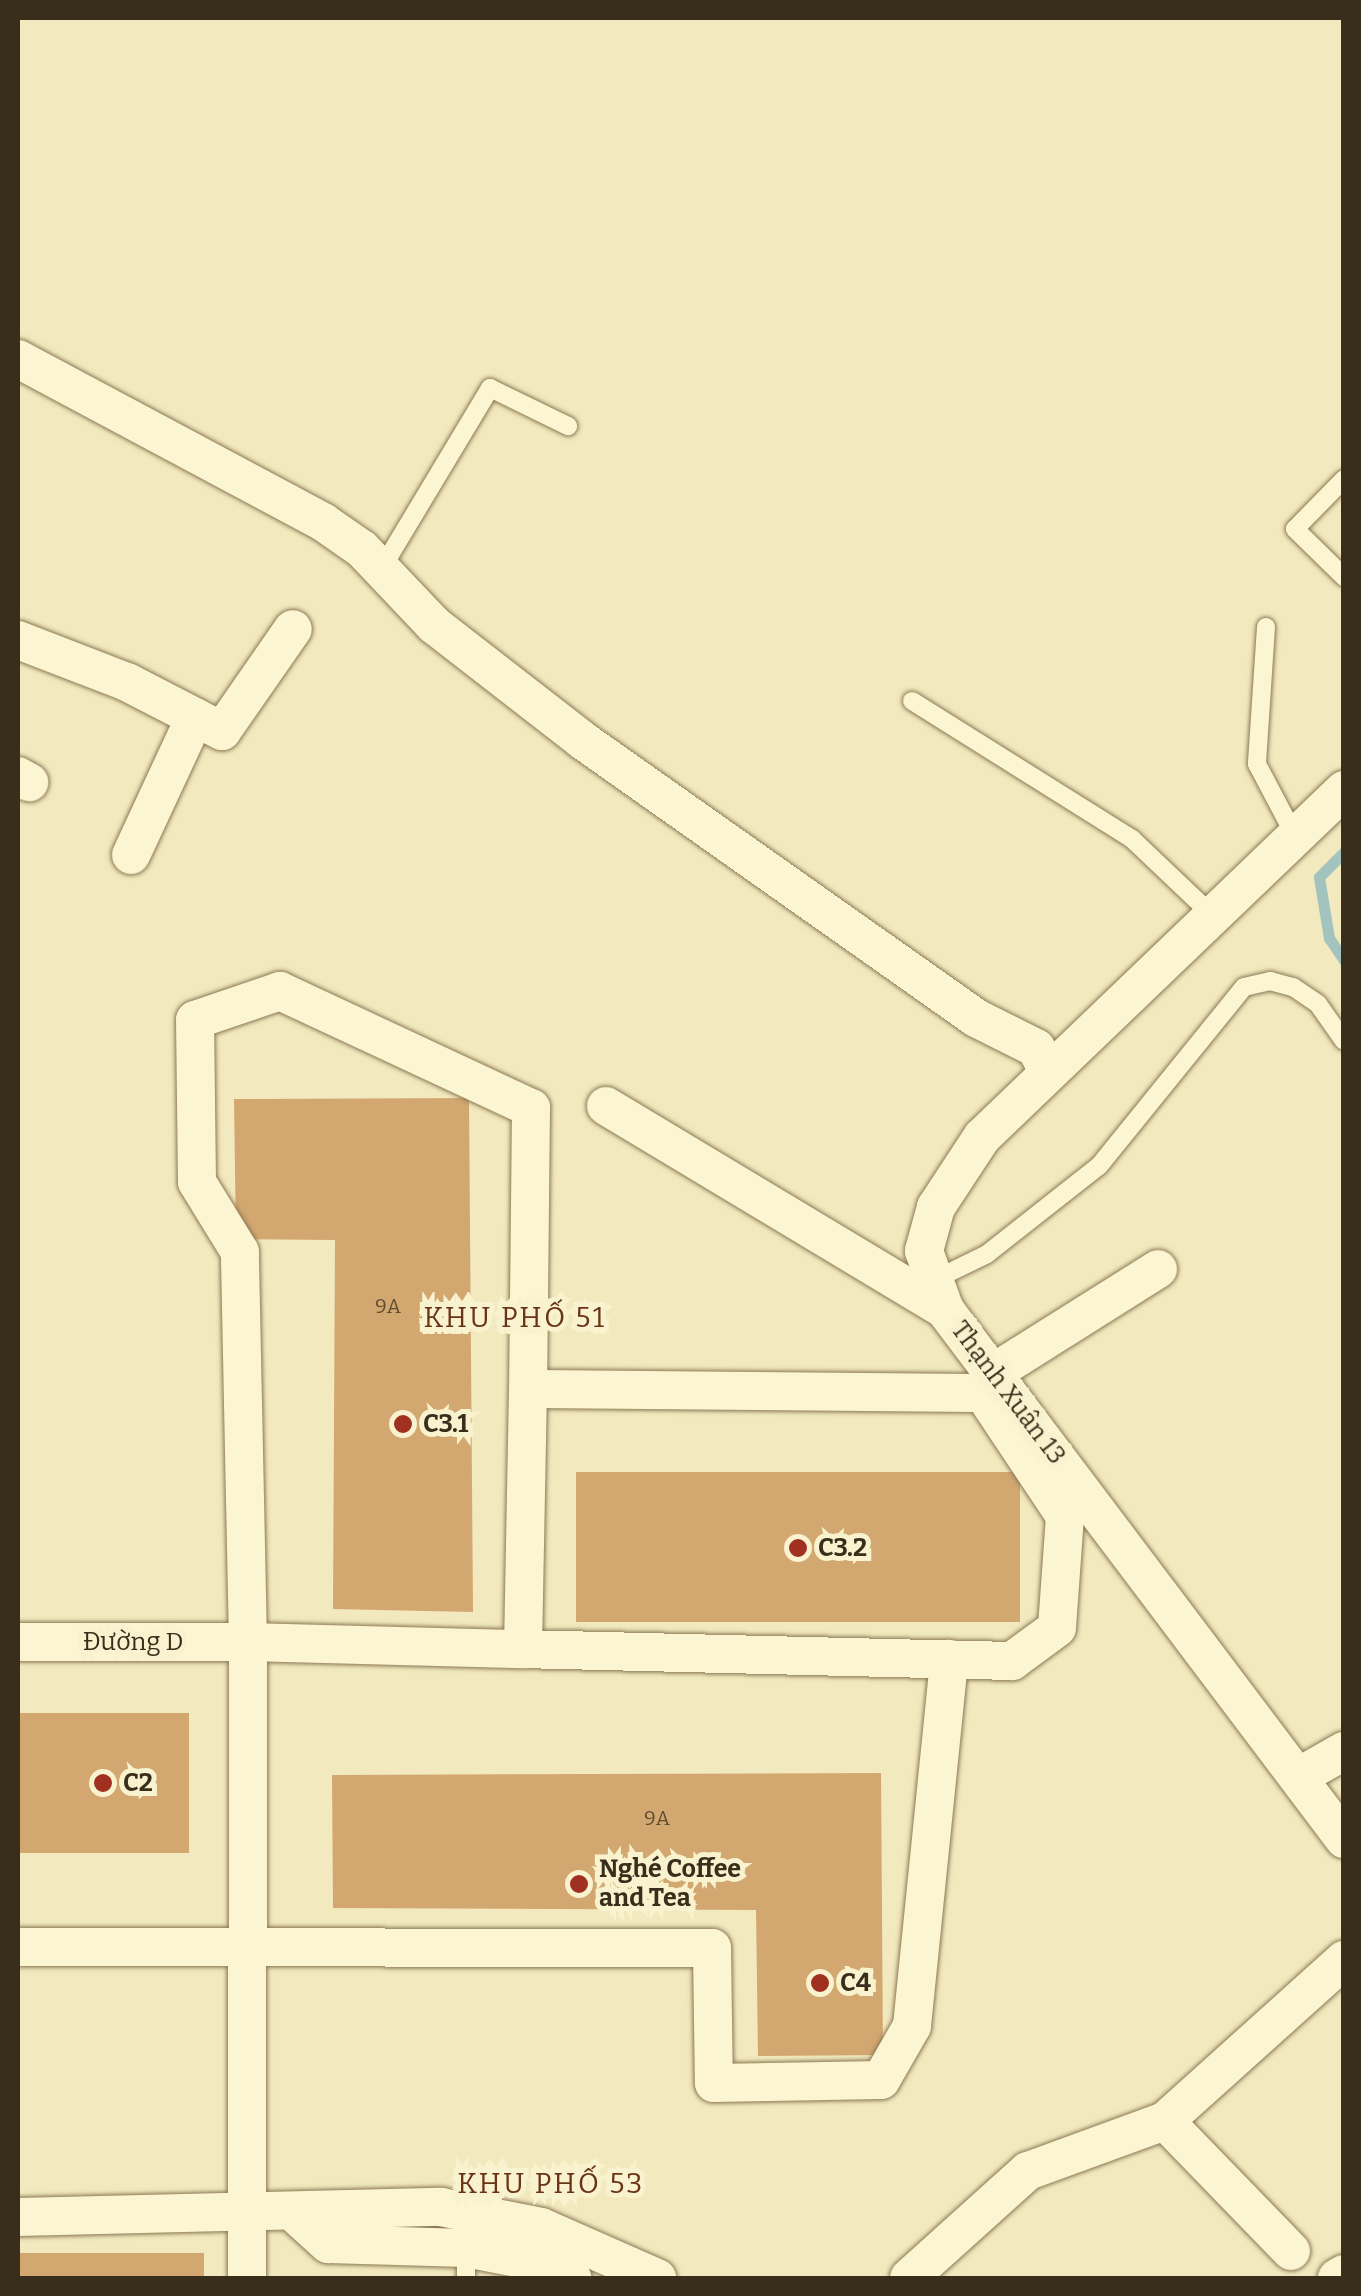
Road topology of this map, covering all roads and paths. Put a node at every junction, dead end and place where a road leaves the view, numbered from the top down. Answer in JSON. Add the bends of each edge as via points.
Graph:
{"nodes":[{"id":1,"x":18,"y":359,"type":"edge"},
{"id":2,"x":568,"y":426,"type":"dead end"},
{"id":3,"x":1344,"y":478,"type":"edge"},
{"id":4,"x":382,"y":568,"type":"junction"},
{"id":5,"x":1344,"y":577,"type":"edge"},
{"id":6,"x":1266,"y":627,"type":"dead end"},
{"id":7,"x":293,"y":630,"type":"dead end"},
{"id":8,"x":18,"y":640,"type":"edge"},
{"id":9,"x":912,"y":700,"type":"dead end"},
{"id":10,"x":195,"y":718,"type":"junction"},
{"id":11,"x":1344,"y":790,"type":"edge"},
{"id":12,"x":1295,"y":836,"type":"junction"},
{"id":13,"x":131,"y":856,"type":"dead end"},
{"id":14,"x":1211,"y":914,"type":"junction"},
{"id":15,"x":1344,"y":1040,"type":"edge"},
{"id":16,"x":1048,"y":1072,"type":"junction"},
{"id":17,"x":606,"y":1106,"type":"dead end"},
{"id":18,"x":1158,"y":1269,"type":"dead end"},
{"id":19,"x":940,"y":1295,"type":"junction"},
{"id":20,"x":993,"y":1373,"type":"junction"},
{"id":21,"x":528,"y":1389,"type":"junction"},
{"id":22,"x":18,"y":1642,"type":"edge"},
{"id":23,"x":248,"y":1642,"type":"junction"},
{"id":24,"x":524,"y":1649,"type":"junction"},
{"id":25,"x":949,"y":1658,"type":"junction"},
{"id":26,"x":1344,"y":1751,"type":"edge"},
{"id":27,"x":1298,"y":1777,"type":"junction"},
{"id":28,"x":1344,"y":1838,"type":"edge"},
{"id":29,"x":18,"y":1946,"type":"edge"},
{"id":30,"x":248,"y":1946,"type":"junction"},
{"id":31,"x":1342,"y":1962,"type":"edge"},
{"id":32,"x":1165,"y":2121,"type":"junction"},
{"id":33,"x":247,"y":2216,"type":"junction"},
{"id":34,"x":297,"y":2216,"type":"junction"},
{"id":35,"x":18,"y":2218,"type":"edge"},
{"id":36,"x":1291,"y":2252,"type":"dead end"},
{"id":37,"x":466,"y":2263,"type":"edge"},
{"id":38,"x":1344,"y":2274,"type":"edge"},
{"id":39,"x":556,"y":2275,"type":"edge"},
{"id":40,"x":247,"y":2278,"type":"edge"},
{"id":41,"x":657,"y":2278,"type":"edge"},
{"id":42,"x":909,"y":2278,"type":"edge"},
{"id":43,"x":1337,"y":2278,"type":"edge"}],
"edges":[{"from":1,"to":4,"type":"street","via":[[323,522]]},
{"from":2,"to":4,"type":"lane","via":[[490,388]]},
{"from":3,"to":5,"type":"lane","via":[[1295,529]]},
{"from":4,"to":16,"type":"street","via":[[434,625],[582,740],[959,1006],[1036,1048]]},
{"from":6,"to":12,"type":"lane","via":[[1256,764]]},
{"from":7,"to":10,"type":"street","via":[[222,731]]},
{"from":8,"to":10,"type":"street"},
{"from":9,"to":14,"type":"lane","via":[[1132,838]]},
{"from":10,"to":13,"type":"street"},
{"from":11,"to":12,"type":"street"},
{"from":12,"to":14,"type":"street"},
{"from":14,"to":16,"type":"street"},
{"from":15,"to":19,"type":"lane","via":[[1318,1004],[1293,988],[1270,981],[1244,987],[1099,1166]]},
{"from":16,"to":19,"type":"street","via":[[982,1137],[936,1207],[924,1251]]},
{"from":17,"to":19,"type":"street"},
{"from":18,"to":20,"type":"street"},
{"from":19,"to":20,"type":"street","name":"Thạnh Xuân 13"},
{"from":20,"to":27,"type":"street","name":"Thạnh Xuân 13"},
{"from":21,"to":23,"type":"street","via":[[531,1108],[280,991],[195,1020],[196,1182],[240,1252]]},
{"from":21,"to":24,"type":"street"},
{"from":21,"to":25,"type":"street","name":"Đường D","via":[[983,1393],[1066,1516],[1056,1628],[1012,1661]]},
{"from":22,"to":23,"type":"street","name":"Đường D"},
{"from":23,"to":24,"type":"street","name":"Đường D"},
{"from":23,"to":30,"type":"street"},
{"from":24,"to":25,"type":"street","name":"Đường D"},
{"from":25,"to":30,"type":"street","via":[[912,2026],[881,2080],[714,2083],[712,1948]]},
{"from":26,"to":27,"type":"street"},
{"from":27,"to":28,"type":"street","name":"Thạnh Xuân 13"},
{"from":29,"to":30,"type":"street"},
{"from":30,"to":33,"type":"street"},
{"from":31,"to":32,"type":"street"},
{"from":32,"to":36,"type":"street"},
{"from":32,"to":42,"type":"street","via":[[1028,2171]]},
{"from":33,"to":34,"type":"street"},
{"from":33,"to":35,"type":"street"},
{"from":33,"to":40,"type":"street"},
{"from":34,"to":37,"type":"street","via":[[328,2244]]},
{"from":34,"to":41,"type":"street","via":[[335,2208],[441,2208],[541,2228]]},
{"from":37,"to":39,"type":"street"},
{"from":38,"to":43,"type":"street"}]}
